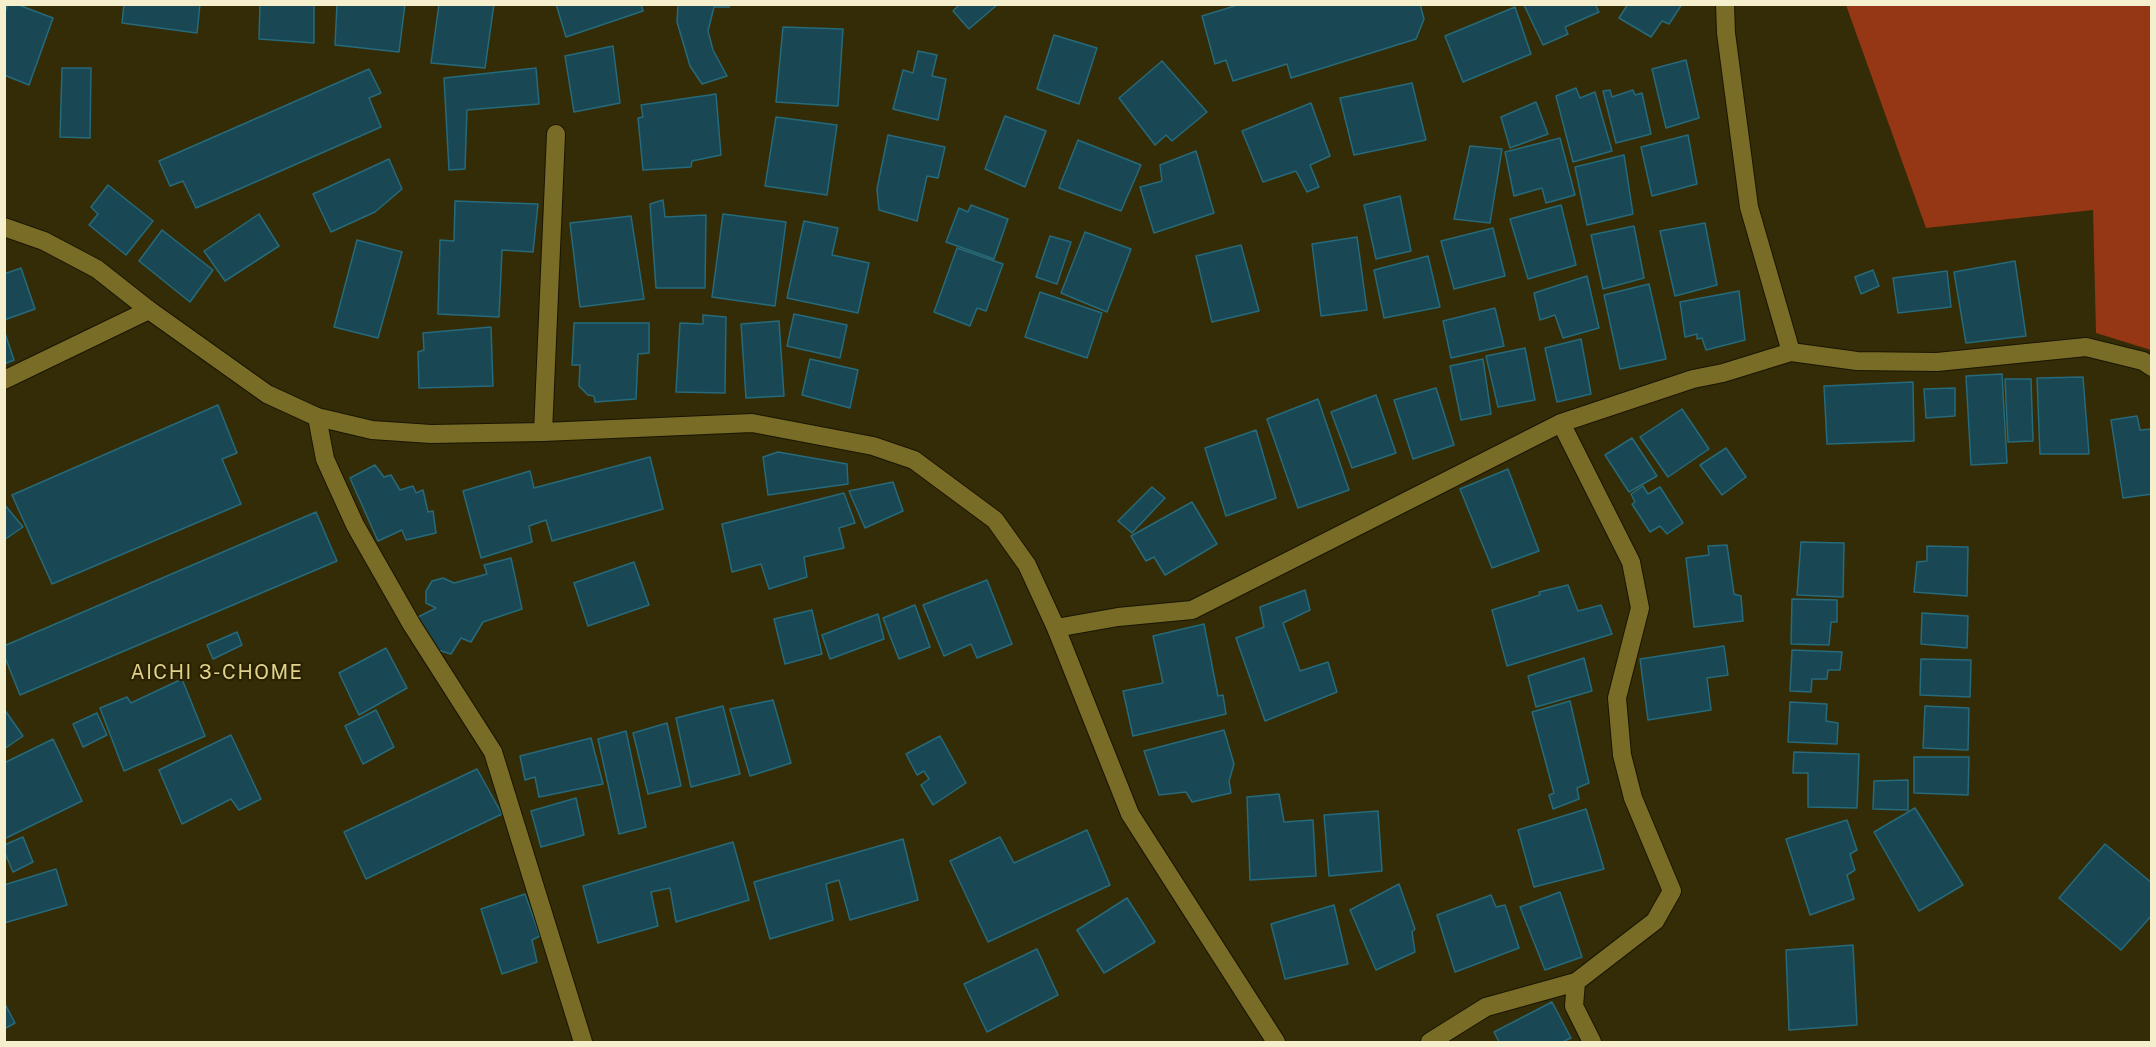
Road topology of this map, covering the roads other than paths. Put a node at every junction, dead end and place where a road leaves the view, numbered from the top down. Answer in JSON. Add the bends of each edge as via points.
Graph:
{"nodes":[{"id":1,"x":1725,"y":4,"type":"edge"},
{"id":2,"x":556,"y":134,"type":"dead end"},
{"id":3,"x":4,"y":227,"type":"edge"},
{"id":4,"x":149,"y":310,"type":"junction"},
{"id":5,"x":1791,"y":352,"type":"junction"},
{"id":6,"x":2151,"y":367,"type":"edge"},
{"id":7,"x":4,"y":380,"type":"edge"},
{"id":8,"x":317,"y":417,"type":"junction"},
{"id":9,"x":1561,"y":423,"type":"junction"},
{"id":10,"x":543,"y":432,"type":"junction"},
{"id":11,"x":1056,"y":628,"type":"junction"},
{"id":12,"x":1576,"y":982,"type":"junction"},
{"id":13,"x":584,"y":1042,"type":"edge"},
{"id":14,"x":1276,"y":1042,"type":"edge"},
{"id":15,"x":1430,"y":1042,"type":"edge"},
{"id":16,"x":1592,"y":1042,"type":"edge"}],
"edges":[{"from":1,"to":5,"type":"street","via":[[1749,207]]},
{"from":2,"to":10,"type":"street"},
{"from":3,"to":4,"type":"street","via":[[45,241],[97,269]]},
{"from":4,"to":7,"type":"street"},
{"from":4,"to":8,"type":"street","via":[[267,394]]},
{"from":5,"to":6,"type":"street","via":[[1857,362],[1937,362],[2086,347],[2143,361]]},
{"from":5,"to":9,"type":"street","via":[[1693,379]]},
{"from":8,"to":10,"type":"street","via":[[372,430],[431,434]]},
{"from":8,"to":13,"type":"street","via":[[325,459],[355,525],[412,625],[493,752]]},
{"from":9,"to":11,"type":"street","via":[[1192,610]]},
{"from":9,"to":12,"type":"street","via":[[1631,562],[1640,608],[1617,698],[1622,755],[1633,798],[1672,891],[1655,921]]},
{"from":10,"to":11,"type":"street","via":[[752,423],[873,446],[914,459],[995,520],[1027,565]]},
{"from":11,"to":14,"type":"street","via":[[1130,814]]},
{"from":12,"to":15,"type":"street","via":[[1486,1007]]},
{"from":12,"to":16,"type":"street","via":[[1574,1006]]}]}
